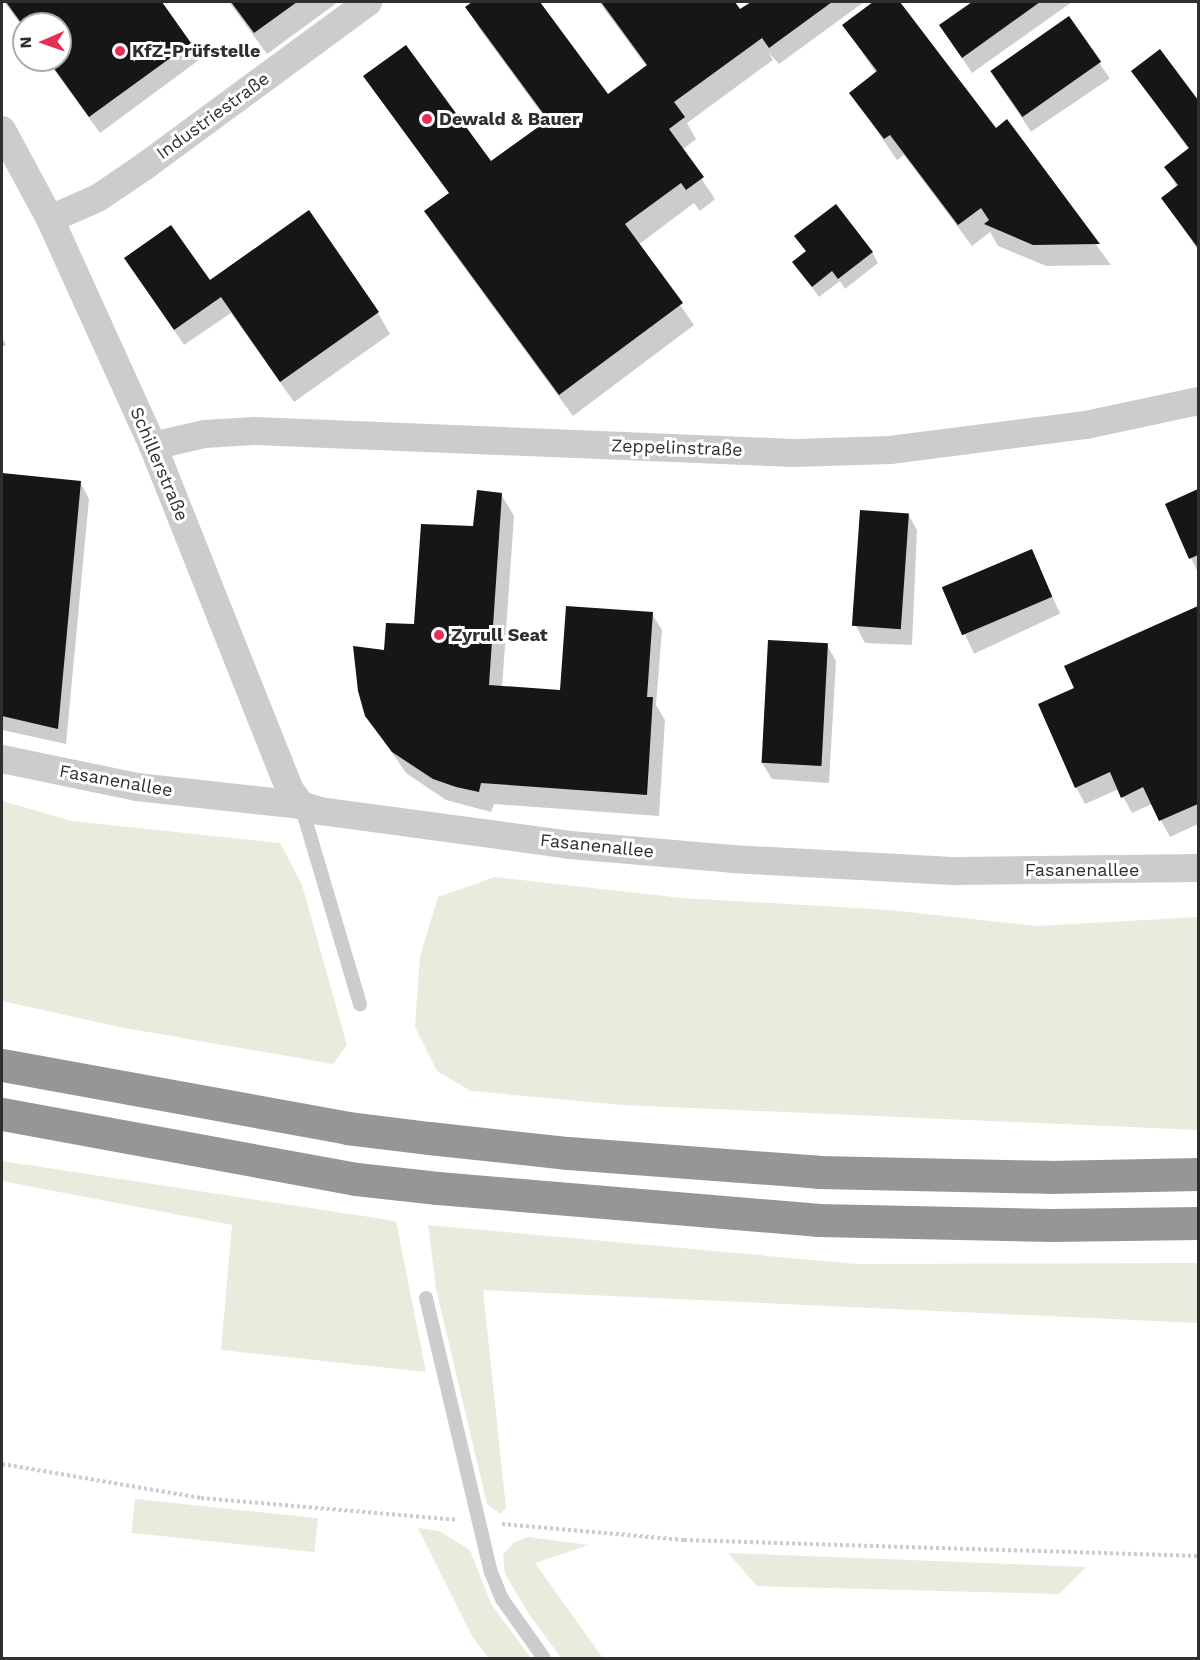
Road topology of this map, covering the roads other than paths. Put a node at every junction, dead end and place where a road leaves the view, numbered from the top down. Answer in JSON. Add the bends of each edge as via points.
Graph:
{"nodes":[{"id":1,"x":368,"y":2,"type":"edge"},
{"id":2,"x":2,"y":129,"type":"edge"},
{"id":3,"x":50,"y":219,"type":"junction"},
{"id":4,"x":1198,"y":401,"type":"edge"},
{"id":5,"x":153,"y":446,"type":"junction"},
{"id":6,"x":2,"y":759,"type":"edge"},
{"id":7,"x":301,"y":805,"type":"junction"},
{"id":8,"x":1198,"y":868,"type":"edge"},
{"id":9,"x":360,"y":1004,"type":"dead end"},
{"id":10,"x":2,"y":1065,"type":"edge"},
{"id":11,"x":2,"y":1114,"type":"edge"},
{"id":12,"x":1198,"y":1174,"type":"edge"},
{"id":13,"x":1198,"y":1223,"type":"edge"},
{"id":14,"x":426,"y":1298,"type":"dead end"},
{"id":15,"x":544,"y":1659,"type":"edge"}],
"edges":[{"from":1,"to":3,"type":"street","name":"Industriestraße","via":[[98,198]]},
{"from":2,"to":3,"type":"street","name":"Schillerstraße"},
{"from":3,"to":5,"type":"street","name":"Schillerstraße"},
{"from":4,"to":5,"type":"street","name":"Zeppelinstraße","via":[[1086,425],[890,450],[795,453],[255,430],[204,434]]},
{"from":5,"to":7,"type":"street","name":"Schillerstraße","via":[[290,790]]},
{"from":6,"to":7,"type":"street","name":"Fasanenallee","via":[[137,787]]},
{"from":7,"to":8,"type":"street","name":"Fasanenallee","via":[[320,811],[570,845],[732,859],[957,871]]},
{"from":7,"to":9,"type":"lane"},
{"from":10,"to":12,"type":"highway","bridge":true,"via":[[347,1128],[568,1153],[818,1172],[1049,1177]]},
{"from":11,"to":13,"type":"highway","bridge":true,"via":[[356,1179],[438,1188],[818,1220],[1051,1225]]},
{"from":14,"to":15,"type":"lane","via":[[477,1522],[502,1599]]}]}
